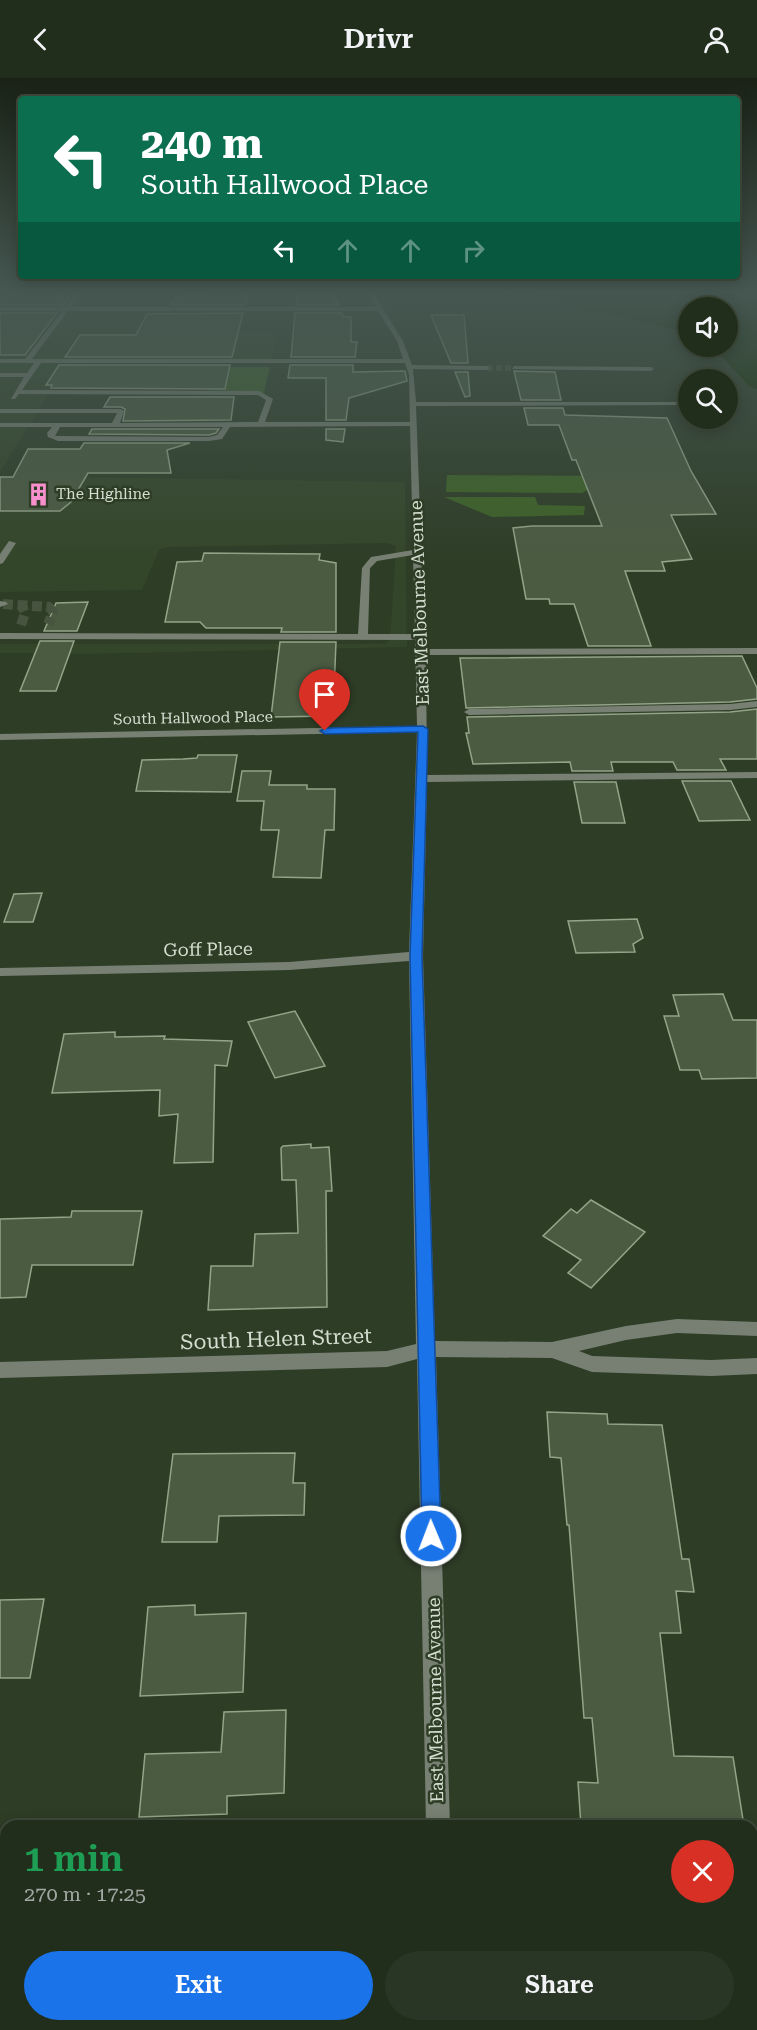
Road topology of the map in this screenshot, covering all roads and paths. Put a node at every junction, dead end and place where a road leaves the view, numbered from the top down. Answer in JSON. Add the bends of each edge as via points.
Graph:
{"nodes":[{"id":1,"x":24,"y":382,"type":"edge"},
{"id":2,"x":411,"y":382,"type":"edge"},
{"id":3,"x":17,"y":392,"type":"junction"},
{"id":4,"x":678,"y":403,"type":"edge"},
{"id":5,"x":413,"y":404,"type":"junction"},
{"id":6,"x":1,"y":413,"type":"edge"},
{"id":7,"x":228,"y":424,"type":"junction"},
{"id":8,"x":261,"y":424,"type":"junction"},
{"id":9,"x":414,"y":424,"type":"junction"},
{"id":10,"x":0,"y":425,"type":"edge"},
{"id":11,"x":58,"y":425,"type":"junction"},
{"id":12,"x":115,"y":425,"type":"junction"},
{"id":13,"x":12,"y":543,"type":"dead end"},
{"id":14,"x":418,"y":552,"type":"junction"},
{"id":15,"x":0,"y":561,"type":"edge"},
{"id":16,"x":48,"y":624,"type":"dead end"},
{"id":17,"x":21,"y":625,"type":"tunnel mouth"},
{"id":18,"x":0,"y":636,"type":"edge"},
{"id":19,"x":15,"y":636,"type":"junction"},
{"id":20,"x":42,"y":636,"type":"junction"},
{"id":21,"x":363,"y":637,"type":"junction"},
{"id":22,"x":421,"y":645,"type":"junction"},
{"id":23,"x":757,"y":651,"type":"edge"},
{"id":24,"x":757,"y":704,"type":"edge"},
{"id":25,"x":469,"y":712,"type":"dead end"},
{"id":26,"x":423,"y":729,"type":"junction"},
{"id":27,"x":0,"y":737,"type":"edge"},
{"id":28,"x":757,"y":775,"type":"edge"},
{"id":29,"x":421,"y":778,"type":"junction"},
{"id":30,"x":416,"y":956,"type":"junction"},
{"id":31,"x":0,"y":972,"type":"edge"},
{"id":32,"x":757,"y":1329,"type":"edge"},
{"id":33,"x":426,"y":1348,"type":"junction"},
{"id":34,"x":552,"y":1350,"type":"junction"},
{"id":35,"x":757,"y":1366,"type":"edge"},
{"id":36,"x":0,"y":1370,"type":"edge"},
{"id":37,"x":438,"y":1820,"type":"edge"}],
"edges":[{"from":1,"to":3,"type":"street"},
{"from":2,"to":5,"type":"street","name":"East Melbourne Avenue"},
{"from":3,"to":6,"type":"street"},
{"from":3,"to":8,"type":"street","via":[[260,393],[270,399]]},
{"from":4,"to":5,"type":"street"},
{"from":5,"to":9,"type":"street","name":"East Melbourne Avenue"},
{"from":6,"to":12,"type":"street","via":[[121,411]]},
{"from":7,"to":8,"type":"street"},
{"from":7,"to":11,"type":"street","via":[[219,437],[197,439],[58,439],[51,434]]},
{"from":7,"to":12,"type":"street"},
{"from":8,"to":9,"type":"street"},
{"from":9,"to":14,"type":"street","name":"East Melbourne Avenue"},
{"from":10,"to":11,"type":"street"},
{"from":11,"to":12,"type":"street"},
{"from":13,"to":15,"type":"street"},
{"from":14,"to":21,"type":"street","via":[[374,559],[366,568]]},
{"from":14,"to":22,"type":"street","name":"East Melbourne Avenue"},
{"from":16,"to":20,"type":"street"},
{"from":17,"to":19,"type":"street"},
{"from":18,"to":19,"type":"street"},
{"from":19,"to":20,"type":"street"},
{"from":20,"to":21,"type":"street"},
{"from":21,"to":22,"type":"street"},
{"from":22,"to":23,"type":"street"},
{"from":22,"to":26,"type":"street","name":"East Melbourne Avenue"},
{"from":24,"to":25,"type":"street"},
{"from":26,"to":27,"type":"street","name":"South Hallwood Place"},
{"from":26,"to":29,"type":"street","name":"East Melbourne Avenue"},
{"from":28,"to":29,"type":"street"},
{"from":29,"to":30,"type":"street","name":"East Melbourne Avenue"},
{"from":30,"to":31,"type":"street","name":"Goff Place","via":[[290,966]]},
{"from":30,"to":33,"type":"street","name":"East Melbourne Avenue"},
{"from":32,"to":34,"type":"street","name":"South Helen Street","via":[[677,1326]]},
{"from":33,"to":34,"type":"street","name":"South Helen Street"},
{"from":33,"to":36,"type":"street","name":"South Helen Street","via":[[387,1359]]},
{"from":33,"to":37,"type":"street","name":"East Melbourne Avenue"},
{"from":34,"to":35,"type":"street","name":"South Helen Street","via":[[592,1364]]}]}
